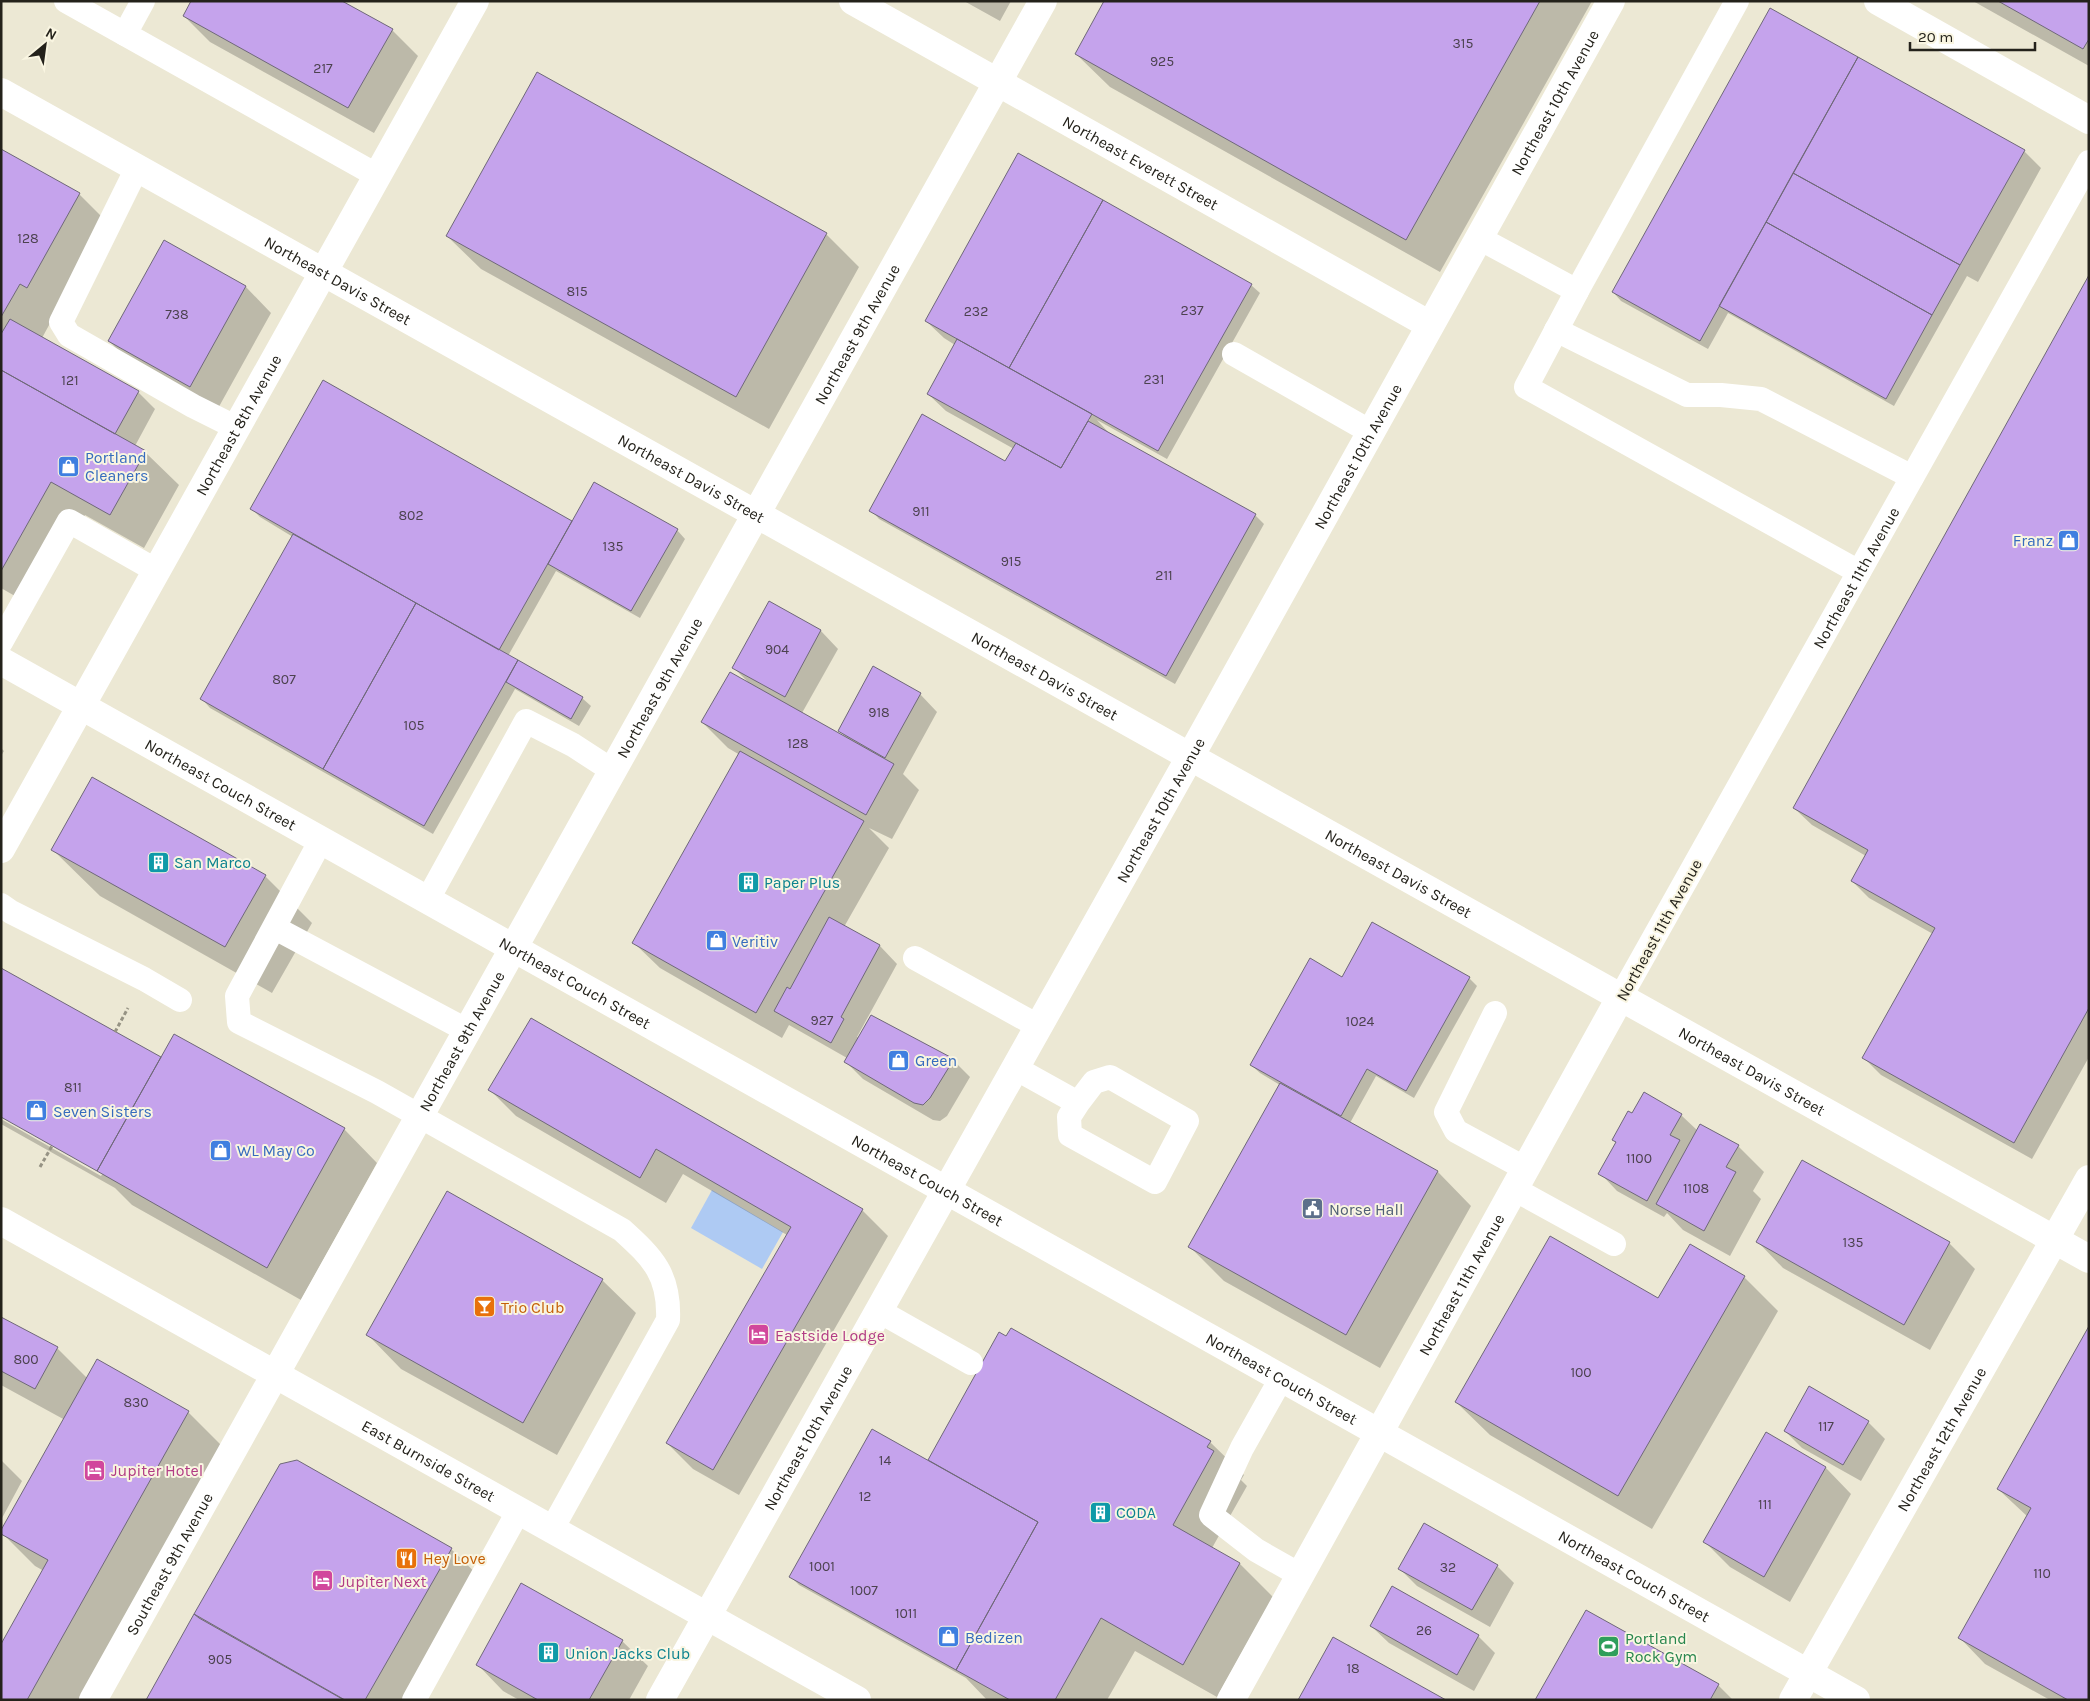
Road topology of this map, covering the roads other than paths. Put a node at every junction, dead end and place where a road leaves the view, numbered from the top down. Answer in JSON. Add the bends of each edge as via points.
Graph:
{"nodes":[{"id":1,"x":66,"y":1,"type":"edge"},
{"id":2,"x":143,"y":1,"type":"edge"},
{"id":3,"x":475,"y":1,"type":"edge"},
{"id":4,"x":852,"y":1,"type":"edge"},
{"id":5,"x":1043,"y":1,"type":"edge"},
{"id":6,"x":1611,"y":1,"type":"edge"},
{"id":7,"x":1737,"y":1,"type":"edge"},
{"id":8,"x":1878,"y":1,"type":"edge"},
{"id":9,"x":125,"y":34,"type":"junction"},
{"id":10,"x":997,"y":82,"type":"junction"},
{"id":11,"x":1,"y":92,"type":"edge"},
{"id":12,"x":2089,"y":120,"type":"edge"},
{"id":13,"x":2089,"y":162,"type":"edge"},
{"id":14,"x":137,"y":168,"type":"junction"},
{"id":15,"x":378,"y":176,"type":"junction"},
{"id":16,"x":1479,"y":238,"type":"junction"},
{"id":17,"x":324,"y":272,"type":"junction"},
{"id":18,"x":1577,"y":291,"type":"junction"},
{"id":19,"x":1430,"y":325,"type":"junction"},
{"id":20,"x":1556,"y":330,"type":"junction"},
{"id":21,"x":1234,"y":354,"type":"dead end"},
{"id":22,"x":237,"y":428,"type":"junction"},
{"id":23,"x":1371,"y":432,"type":"junction"},
{"id":24,"x":1912,"y":478,"type":"junction"},
{"id":25,"x":755,"y":514,"type":"junction"},
{"id":26,"x":158,"y":571,"type":"junction"},
{"id":27,"x":1859,"y":572,"type":"junction"},
{"id":28,"x":1,"y":642,"type":"edge"},
{"id":29,"x":1,"y":661,"type":"edge"},
{"id":30,"x":82,"y":706,"type":"junction"},
{"id":31,"x":1190,"y":757,"type":"junction"},
{"id":32,"x":613,"y":771,"type":"junction"},
{"id":33,"x":321,"y":840,"type":"junction"},
{"id":34,"x":1,"y":849,"type":"edge"},
{"id":35,"x":428,"y":900,"type":"junction"},
{"id":36,"x":1,"y":905,"type":"edge"},
{"id":37,"x":275,"y":928,"type":"junction"},
{"id":38,"x":514,"y":948,"type":"junction"},
{"id":39,"x":915,"y":958,"type":"dead end"},
{"id":40,"x":1620,"y":998,"type":"junction"},
{"id":41,"x":180,"y":1000,"type":"dead end"},
{"id":42,"x":1495,"y":1013,"type":"dead end"},
{"id":43,"x":1038,"y":1026,"type":"junction"},
{"id":44,"x":468,"y":1031,"type":"junction"},
{"id":45,"x":1015,"y":1068,"type":"junction"},
{"id":46,"x":1078,"y":1103,"type":"junction"},
{"id":47,"x":420,"y":1117,"type":"junction"},
{"id":48,"x":1520,"y":1179,"type":"junction"},
{"id":49,"x":2089,"y":1179,"type":"edge"},
{"id":50,"x":946,"y":1190,"type":"junction"},
{"id":51,"x":1,"y":1222,"type":"edge"},
{"id":52,"x":2053,"y":1239,"type":"junction"},
{"id":53,"x":1614,"y":1244,"type":"dead end"},
{"id":54,"x":2089,"y":1259,"type":"edge"},
{"id":55,"x":879,"y":1311,"type":"junction"},
{"id":56,"x":971,"y":1363,"type":"dead end"},
{"id":57,"x":276,"y":1375,"type":"junction"},
{"id":58,"x":1282,"y":1378,"type":"junction"},
{"id":59,"x":1379,"y":1432,"type":"junction"},
{"id":60,"x":519,"y":1510,"type":"junction"},
{"id":61,"x":552,"y":1529,"type":"junction"},
{"id":62,"x":1300,"y":1575,"type":"junction"},
{"id":63,"x":708,"y":1616,"type":"junction"},
{"id":64,"x":1807,"y":1673,"type":"junction"},
{"id":65,"x":93,"y":1700,"type":"edge"},
{"id":66,"x":414,"y":1700,"type":"edge"},
{"id":67,"x":660,"y":1700,"type":"edge"},
{"id":68,"x":857,"y":1700,"type":"edge"},
{"id":69,"x":1231,"y":1700,"type":"edge"},
{"id":70,"x":1793,"y":1700,"type":"edge"},
{"id":71,"x":1856,"y":1700,"type":"edge"}],
"edges":[{"from":1,"to":9,"type":"lane"},
{"from":2,"to":9,"type":"lane"},
{"from":3,"to":15,"type":"street","name":"Northeast 8th Avenue"},
{"from":4,"to":10,"type":"street","name":"Northeast Everett Street"},
{"from":5,"to":10,"type":"street","name":"Northeast 9th Avenue"},
{"from":6,"to":16,"type":"street","name":"Northeast 10th Avenue"},
{"from":7,"to":18,"type":"lane"},
{"from":8,"to":12,"type":"street"},
{"from":9,"to":15,"type":"lane"},
{"from":10,"to":19,"type":"street","name":"Northeast Everett Street"},
{"from":10,"to":25,"type":"street","name":"Northeast 9th Avenue"},
{"from":11,"to":14,"type":"street","name":"Northeast Davis Street"},
{"from":13,"to":24,"type":"lane","name":"Northeast 11th Avenue"},
{"from":14,"to":17,"type":"street","name":"Northeast Davis Street"},
{"from":14,"to":22,"type":"lane","via":[[61,322],[69,335]]},
{"from":15,"to":17,"type":"street","name":"Northeast 8th Avenue"},
{"from":16,"to":18,"type":"lane"},
{"from":16,"to":19,"type":"street","name":"Northeast 10th Avenue"},
{"from":17,"to":22,"type":"street","name":"Northeast 8th Avenue"},
{"from":17,"to":25,"type":"street","name":"Northeast Davis Street"},
{"from":18,"to":20,"type":"lane"},
{"from":19,"to":23,"type":"street","name":"Northeast 10th Avenue"},
{"from":20,"to":24,"type":"lane","via":[[1687,395],[1761,399]]},
{"from":20,"to":27,"type":"lane","via":[[1526,387]]},
{"from":21,"to":23,"type":"lane"},
{"from":22,"to":26,"type":"street","name":"Northeast 8th Avenue"},
{"from":23,"to":31,"type":"street","name":"Northeast 10th Avenue"},
{"from":24,"to":27,"type":"lane","name":"Northeast 11th Avenue"},
{"from":25,"to":31,"type":"street","name":"Northeast Davis Street"},
{"from":25,"to":32,"type":"street","name":"Northeast 9th Avenue"},
{"from":26,"to":28,"type":"lane","via":[[69,521]]},
{"from":26,"to":30,"type":"street","name":"Northeast 8th Avenue"},
{"from":27,"to":40,"type":"lane","name":"Northeast 11th Avenue"},
{"from":29,"to":30,"type":"street","name":"Northeast Couch Street"},
{"from":30,"to":33,"type":"street","name":"Northeast Couch Street"},
{"from":30,"to":34,"type":"street","name":"Northeast 8th Avenue"},
{"from":31,"to":40,"type":"street","name":"Northeast Davis Street"},
{"from":31,"to":43,"type":"street","name":"Northeast 10th Avenue"},
{"from":32,"to":35,"type":"lane","via":[[573,745],[526,721]]},
{"from":32,"to":38,"type":"street","name":"Northeast 9th Avenue"},
{"from":33,"to":35,"type":"street","name":"Northeast Couch Street"},
{"from":33,"to":37,"type":"lane"},
{"from":35,"to":38,"type":"street","name":"Northeast Couch Street"},
{"from":36,"to":41,"type":"lane"},
{"from":37,"to":44,"type":"lane"},
{"from":37,"to":47,"type":"lane","via":[[237,996],[239,1022]]},
{"from":38,"to":44,"type":"street","name":"Northeast 9th Avenue"},
{"from":38,"to":50,"type":"street","name":"Northeast Couch Street"},
{"from":39,"to":43,"type":"lane"},
{"from":40,"to":48,"type":"street","name":"Northeast 11th Avenue"},
{"from":40,"to":52,"type":"street","name":"Northeast Davis Street"},
{"from":42,"to":48,"type":"lane","via":[[1446,1112],[1456,1131]]},
{"from":43,"to":45,"type":"street","name":"Northeast 10th Avenue"},
{"from":44,"to":47,"type":"street","name":"Northeast 9th Avenue"},
{"from":45,"to":46,"type":"lane"},
{"from":45,"to":50,"type":"street","name":"Northeast 10th Avenue"},
{"from":46,"to":46,"type":"lane","via":[[1069,1118],[1070,1135],[1155,1182],[1187,1121],[1110,1077],[1094,1082]]},
{"from":47,"to":57,"type":"street","name":"Northeast 9th Avenue"},
{"from":47,"to":61,"type":"lane","via":[[622,1230],[650,1257],[663,1278],[669,1298],[668,1320]]},
{"from":48,"to":53,"type":"lane"},
{"from":48,"to":59,"type":"street","name":"Northeast 11th Avenue"},
{"from":49,"to":52,"type":"street","name":"Northeast 12th Avenue"},
{"from":50,"to":55,"type":"street","name":"Northeast 10th Avenue"},
{"from":50,"to":58,"type":"street","name":"Northeast Couch Street"},
{"from":51,"to":57,"type":"street","name":"East Burnside Street"},
{"from":52,"to":54,"type":"street","name":"Northeast Davis Street"},
{"from":52,"to":64,"type":"street","name":"Northeast 12th Avenue"},
{"from":55,"to":56,"type":"lane"},
{"from":55,"to":63,"type":"street","name":"Northeast 10th Avenue"},
{"from":57,"to":60,"type":"street","name":"East Burnside Street"},
{"from":57,"to":65,"type":"street","name":"Southeast 9th Avenue"},
{"from":58,"to":59,"type":"street","name":"Northeast Couch Street"},
{"from":58,"to":62,"type":"lane","via":[[1242,1448],[1211,1515],[1256,1550]]},
{"from":59,"to":62,"type":"street","name":"Northeast 11th Avenue"},
{"from":59,"to":64,"type":"street","name":"Northeast Couch Street"},
{"from":60,"to":61,"type":"street","name":"East Burnside Street"},
{"from":60,"to":66,"type":"lane"},
{"from":61,"to":63,"type":"street","name":"East Burnside Street"},
{"from":62,"to":69,"type":"street","name":"Northeast 11th Avenue"},
{"from":63,"to":67,"type":"street","name":"Northeast 10th Avenue"},
{"from":63,"to":68,"type":"street","name":"East Burnside Street"},
{"from":64,"to":70,"type":"street","name":"Northeast 12th Avenue"},
{"from":64,"to":71,"type":"street","name":"Northeast Couch Street"}]}
